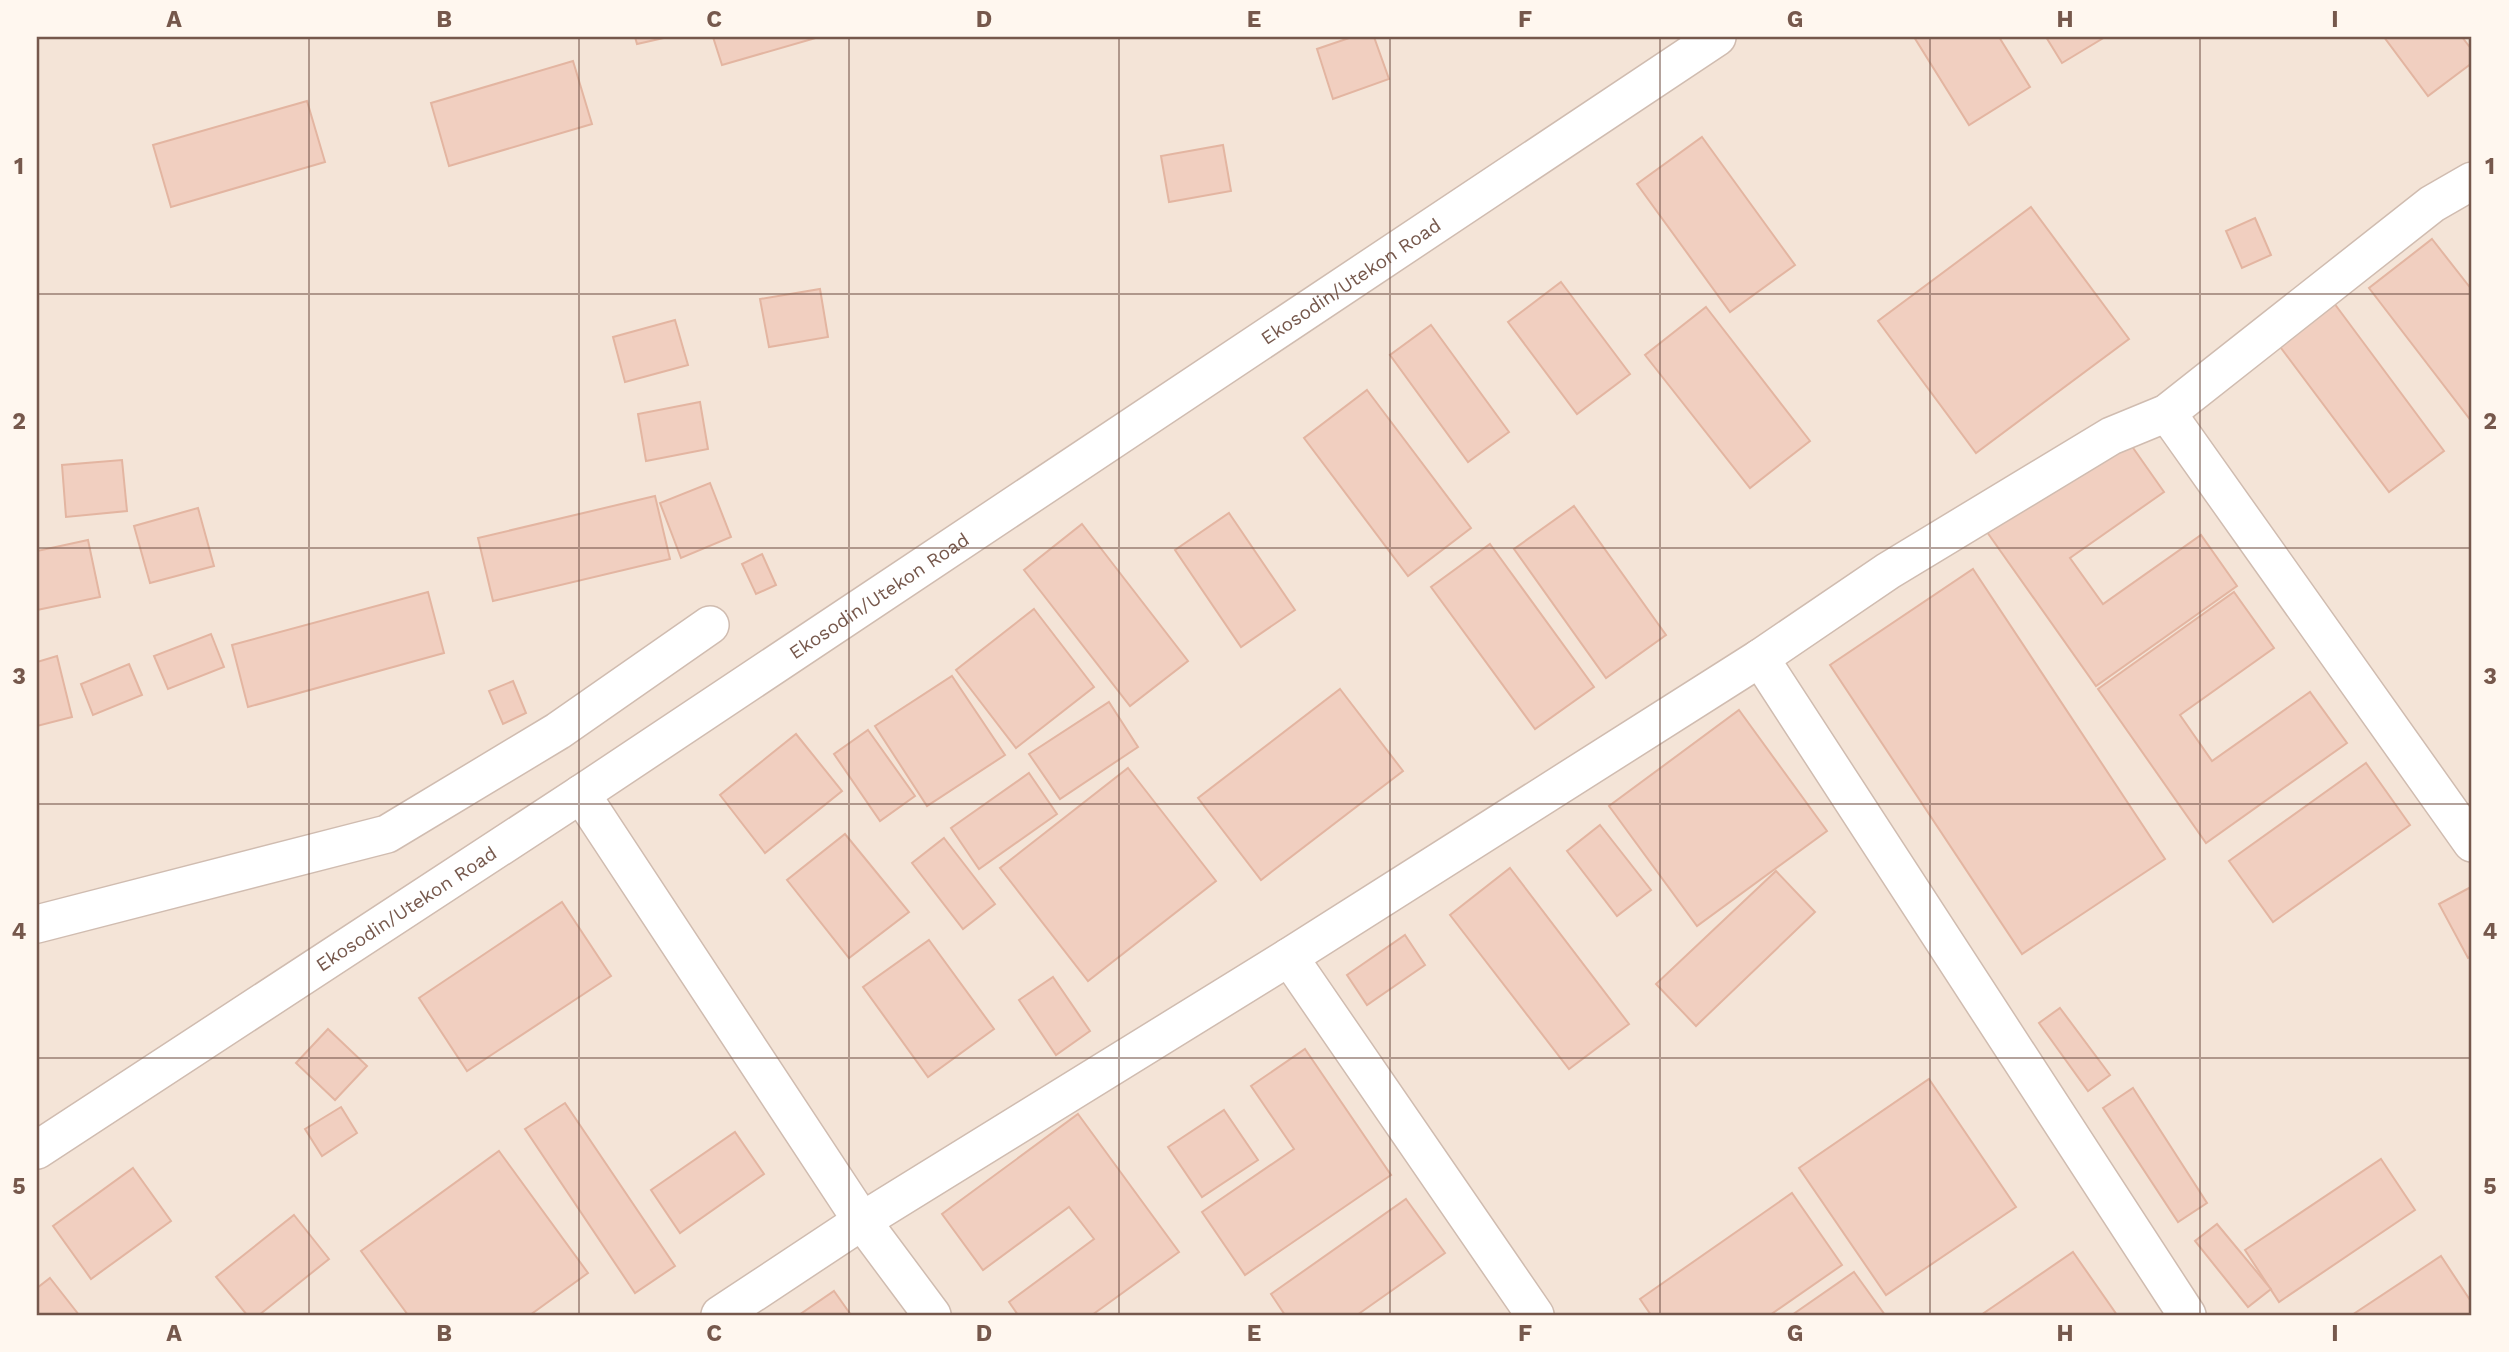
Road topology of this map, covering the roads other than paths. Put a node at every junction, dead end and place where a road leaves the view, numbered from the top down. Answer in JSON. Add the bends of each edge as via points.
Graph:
{"nodes":[{"id":1,"x":1717,"y":37,"type":"edge"},
{"id":2,"x":2472,"y":181,"type":"edge"},
{"id":3,"x":2167,"y":413,"type":"junction"},
{"id":4,"x":709,"y":625,"type":"dead end"},
{"id":5,"x":1760,"y":658,"type":"junction"},
{"id":6,"x":581,"y":794,"type":"junction"},
{"id":7,"x":2472,"y":843,"type":"edge"},
{"id":8,"x":37,"y":924,"type":"edge"},
{"id":9,"x":1289,"y":957,"type":"junction"},
{"id":10,"x":37,"y":1150,"type":"edge"},
{"id":11,"x":862,"y":1221,"type":"junction"},
{"id":12,"x":720,"y":1315,"type":"edge"},
{"id":13,"x":932,"y":1315,"type":"edge"},
{"id":14,"x":1535,"y":1315,"type":"edge"},
{"id":15,"x":2187,"y":1315,"type":"edge"}],
"edges":[{"from":1,"to":6,"type":"street","name":"Ekosodin/Utekon Road"},
{"from":2,"to":3,"type":"street","via":[[2432,204]]},
{"from":3,"to":5,"type":"street","via":[[2099,443],[1888,571]]},
{"from":3,"to":7,"type":"street"},
{"from":4,"to":8,"type":"street","via":[[558,731],[387,834]]},
{"from":5,"to":9,"type":"street"},
{"from":5,"to":15,"type":"street"},
{"from":6,"to":10,"type":"street","name":"Ekosodin/Utekon Road"},
{"from":6,"to":11,"type":"street"},
{"from":9,"to":11,"type":"street"},
{"from":9,"to":14,"type":"street"},
{"from":11,"to":12,"type":"street"},
{"from":11,"to":13,"type":"street"}]}
